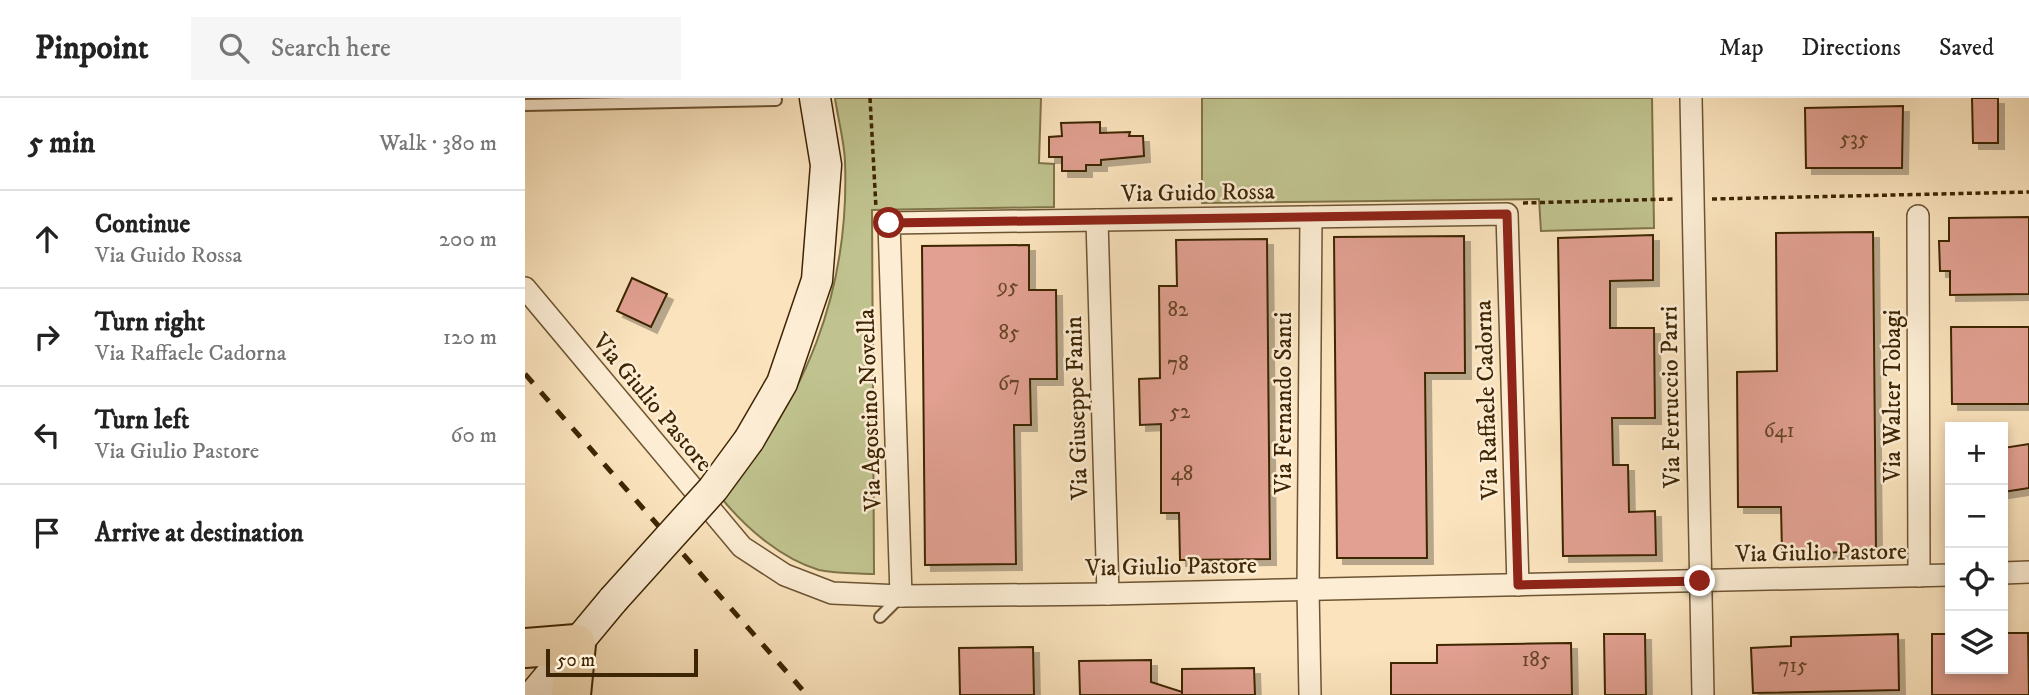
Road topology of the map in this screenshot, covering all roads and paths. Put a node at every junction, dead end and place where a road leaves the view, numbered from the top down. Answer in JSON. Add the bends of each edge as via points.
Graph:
{"nodes":[{"id":1,"x":815,"y":98,"type":"edge"},
{"id":2,"x":870,"y":98,"type":"edge"},
{"id":3,"x":1691,"y":98,"type":"edge"},
{"id":4,"x":776,"y":100,"type":"dead end"},
{"id":5,"x":525,"y":105,"type":"edge"},
{"id":6,"x":2029,"y":192,"type":"edge"},
{"id":7,"x":1692,"y":199,"type":"junction"},
{"id":8,"x":1507,"y":214,"type":"junction"},
{"id":9,"x":1918,"y":216,"type":"dead end"},
{"id":10,"x":1311,"y":217,"type":"junction"},
{"id":11,"x":1097,"y":220,"type":"junction"},
{"id":12,"x":889,"y":223,"type":"junction"},
{"id":13,"x":525,"y":288,"type":"edge"},
{"id":14,"x":2029,"y":572,"type":"edge"},
{"id":15,"x":2008,"y":573,"type":"edge"},
{"id":16,"x":1945,"y":575,"type":"edge"},
{"id":17,"x":1919,"y":576,"type":"junction"},
{"id":18,"x":1700,"y":581,"type":"junction"},
{"id":19,"x":1518,"y":585,"type":"junction"},
{"id":20,"x":1308,"y":589,"type":"junction"},
{"id":21,"x":1108,"y":594,"type":"junction"},
{"id":22,"x":901,"y":596,"type":"junction"},
{"id":23,"x":880,"y":617,"type":"dead end"},
{"id":24,"x":576,"y":644,"type":"junction"},
{"id":25,"x":525,"y":648,"type":"edge"},
{"id":26,"x":534,"y":695,"type":"edge"},
{"id":27,"x":571,"y":695,"type":"edge"},
{"id":28,"x":1310,"y":695,"type":"edge"},
{"id":29,"x":1703,"y":695,"type":"edge"}],
"edges":[{"from":1,"to":24,"type":"main road","bridge":true,"via":[[827,165],[817,280],[782,383],[713,489]]},
{"from":2,"to":12,"type":"path","via":[[876,211]]},
{"from":3,"to":7,"type":"street","name":"Via Ferruccio Parri"},
{"from":4,"to":5,"type":"lane"},
{"from":6,"to":7,"type":"path"},
{"from":7,"to":8,"type":"path","via":[[1523,203]]},
{"from":7,"to":18,"type":"street","name":"Via Ferruccio Parri"},
{"from":8,"to":10,"type":"street","name":"Via Guido Rossa"},
{"from":8,"to":19,"type":"street","name":"Via Raffaele Cadorna"},
{"from":9,"to":17,"type":"street","name":"Via Walter Tobagi"},
{"from":10,"to":11,"type":"street","name":"Via Guido Rossa"},
{"from":10,"to":20,"type":"street","name":"Via Fernando Santi"},
{"from":11,"to":12,"type":"street","name":"Via Guido Rossa"},
{"from":11,"to":21,"type":"street","name":"Via Giuseppe Fanin"},
{"from":12,"to":22,"type":"street","name":"Via Agostino Novella"},
{"from":13,"to":22,"type":"street","name":"Via Giulio Pastore","via":[[742,547],[785,575],[832,593]]},
{"from":14,"to":15,"type":"street"},
{"from":16,"to":17,"type":"street","name":"Via Giulio Pastore"},
{"from":17,"to":18,"type":"street","name":"Via Giulio Pastore"},
{"from":18,"to":19,"type":"street","name":"Via Giulio Pastore"},
{"from":18,"to":29,"type":"street","name":"Via Ferruccio Parri"},
{"from":19,"to":20,"type":"street","name":"Via Giulio Pastore"},
{"from":20,"to":21,"type":"street","name":"Via Giulio Pastore"},
{"from":20,"to":28,"type":"street","name":"Via Fernando Santi"},
{"from":21,"to":22,"type":"street","name":"Via Giulio Pastore"},
{"from":22,"to":23,"type":"lane"},
{"from":24,"to":25,"type":"highway"},
{"from":24,"to":26,"type":"main road"},
{"from":24,"to":27,"type":"highway"}]}
